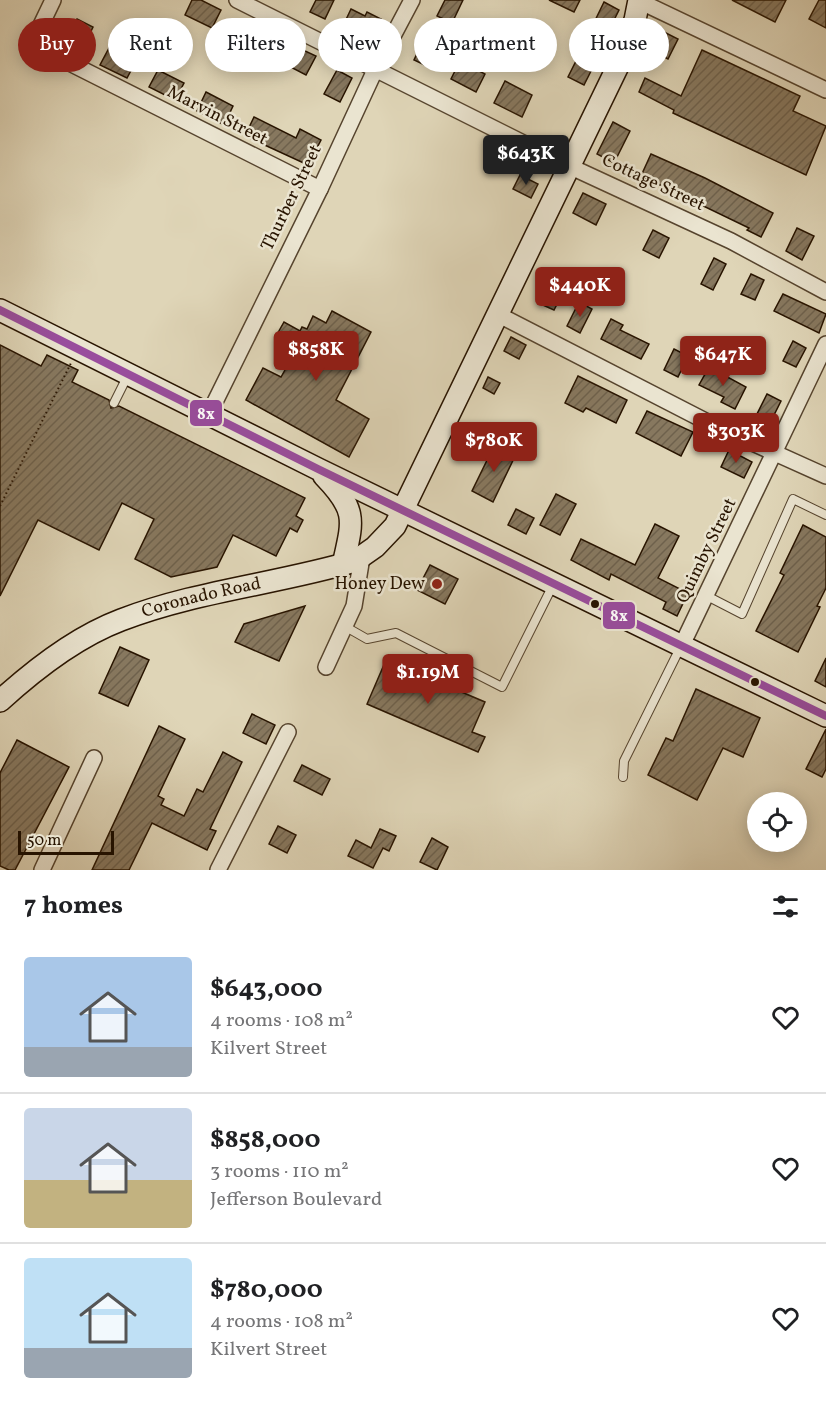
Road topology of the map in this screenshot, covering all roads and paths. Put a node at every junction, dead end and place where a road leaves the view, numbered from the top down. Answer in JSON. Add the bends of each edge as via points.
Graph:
{"nodes":[{"id":1,"x":53,"y":0,"type":"edge"},
{"id":2,"x":237,"y":0,"type":"edge"},
{"id":3,"x":412,"y":0,"type":"edge"},
{"id":4,"x":638,"y":0,"type":"edge"},
{"id":5,"x":402,"y":19,"type":"edge"},
{"id":6,"x":318,"y":40,"type":"edge"},
{"id":7,"x":374,"y":72,"type":"edge"},
{"id":8,"x":384,"y":72,"type":"edge"},
{"id":9,"x":826,"y":90,"type":"edge"},
{"id":10,"x":569,"y":166,"type":"junction"},
{"id":11,"x":320,"y":189,"type":"junction"},
{"id":12,"x":826,"y":292,"type":"edge"},
{"id":13,"x":0,"y":310,"type":"edge"},
{"id":14,"x":497,"y":314,"type":"junction"},
{"id":15,"x":826,"y":344,"type":"edge"},
{"id":16,"x":69,"y":366,"type":"dead end"},
{"id":17,"x":128,"y":375,"type":"junction"},
{"id":18,"x":114,"y":403,"type":"dead end"},
{"id":19,"x":208,"y":414,"type":"junction"},
{"id":20,"x":775,"y":454,"type":"junction"},
{"id":21,"x":318,"y":469,"type":"junction"},
{"id":22,"x":826,"y":476,"type":"edge"},
{"id":23,"x":0,"y":506,"type":"edge"},
{"id":24,"x":404,"y":512,"type":"junction"},
{"id":25,"x":826,"y":515,"type":"edge"},
{"id":26,"x":353,"y":561,"type":"junction"},
{"id":27,"x":554,"y":584,"type":"junction"},
{"id":28,"x":707,"y":596,"type":"junction"},
{"id":29,"x":346,"y":627,"type":"junction"},
{"id":30,"x":682,"y":645,"type":"junction"},
{"id":31,"x":327,"y":667,"type":"dead end"},
{"id":32,"x":0,"y":701,"type":"edge"},
{"id":33,"x":826,"y":716,"type":"edge"},
{"id":34,"x":288,"y":732,"type":"dead end"},
{"id":35,"x":94,"y":758,"type":"dead end"},
{"id":36,"x":623,"y":777,"type":"dead end"},
{"id":37,"x":42,"y":870,"type":"edge"},
{"id":38,"x":218,"y":870,"type":"edge"}],
"edges":[{"from":1,"to":11,"type":"street","name":"Marvin Street","via":[[32,44]]},
{"from":2,"to":6,"type":"street","name":"Cottage Street"},
{"from":3,"to":5,"type":"street","name":"Thurber Street"},
{"from":4,"to":9,"type":"street"},
{"from":4,"to":10,"type":"main road","name":"Coronado Road","via":[[617,68]]},
{"from":7,"to":11,"type":"street","name":"Thurber Street"},
{"from":8,"to":10,"type":"street","name":"Cottage Street"},
{"from":10,"to":12,"type":"street","name":"Cottage Street","via":[[731,241]]},
{"from":10,"to":14,"type":"main road","name":"Coronado Road"},
{"from":11,"to":19,"type":"street","name":"Thurber Street"},
{"from":13,"to":17,"type":"main road"},
{"from":14,"to":20,"type":"street"},
{"from":14,"to":24,"type":"main road","name":"Coronado Road"},
{"from":15,"to":20,"type":"street","name":"Quimby Street"},
{"from":16,"to":23,"type":"path"},
{"from":17,"to":18,"type":"lane"},
{"from":17,"to":19,"type":"main road"},
{"from":19,"to":21,"type":"main road"},
{"from":20,"to":22,"type":"street"},
{"from":20,"to":28,"type":"street","name":"Quimby Street"},
{"from":21,"to":24,"type":"main road"},
{"from":21,"to":26,"type":"main road","via":[[348,507]]},
{"from":24,"to":26,"type":"main road","name":"Coronado Road","via":[[386,536]]},
{"from":24,"to":27,"type":"main road"},
{"from":25,"to":28,"type":"lane","via":[[793,499],[742,614]]},
{"from":26,"to":29,"type":"street","via":[[354,606]]},
{"from":26,"to":32,"type":"main road","name":"Coronado Road","via":[[169,604],[119,621],[70,647]]},
{"from":27,"to":29,"type":"lane","via":[[502,687],[396,633],[367,639]]},
{"from":27,"to":30,"type":"main road"},
{"from":28,"to":30,"type":"street","name":"Quimby Street"},
{"from":29,"to":31,"type":"street"},
{"from":30,"to":33,"type":"main road"},
{"from":30,"to":36,"type":"lane","via":[[624,761]]},
{"from":34,"to":38,"type":"street"},
{"from":35,"to":37,"type":"street"}]}
